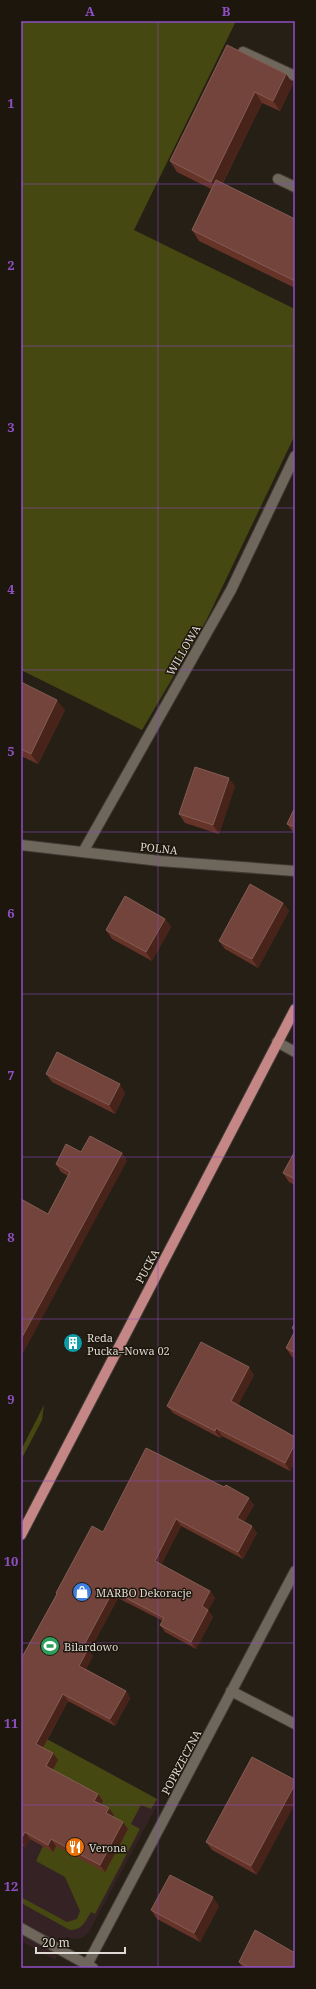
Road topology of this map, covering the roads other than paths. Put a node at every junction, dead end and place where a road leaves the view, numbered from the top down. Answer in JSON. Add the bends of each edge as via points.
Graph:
{"nodes":[{"id":1,"x":243,"y":52,"type":"edge"},
{"id":2,"x":295,"y":76,"type":"edge"},
{"id":3,"x":278,"y":179,"type":"dead end"},
{"id":4,"x":295,"y":187,"type":"edge"},
{"id":5,"x":295,"y":456,"type":"edge"},
{"id":6,"x":21,"y":845,"type":"edge"},
{"id":7,"x":83,"y":852,"type":"junction"},
{"id":8,"x":295,"y":871,"type":"edge"},
{"id":9,"x":295,"y":1009,"type":"edge"},
{"id":10,"x":277,"y":1042,"type":"junction"},
{"id":11,"x":295,"y":1052,"type":"edge"},
{"id":12,"x":21,"y":1534,"type":"edge"},
{"id":13,"x":295,"y":1571,"type":"edge"},
{"id":14,"x":232,"y":1691,"type":"junction"},
{"id":15,"x":295,"y":1724,"type":"edge"},
{"id":16,"x":21,"y":1928,"type":"edge"},
{"id":17,"x":90,"y":1966,"type":"edge"}],
"edges":[{"from":1,"to":2,"type":"street"},
{"from":3,"to":4,"type":"street"},
{"from":5,"to":7,"type":"street","name":"WILLOWA","via":[[231,590]]},
{"from":6,"to":7,"type":"street","name":"POLNA"},
{"from":7,"to":8,"type":"street","name":"POLNA","via":[[160,861]]},
{"from":9,"to":10,"type":"main road","name":"PUCKA"},
{"from":10,"to":11,"type":"street"},
{"from":10,"to":12,"type":"main road","name":"PUCKA"},
{"from":13,"to":14,"type":"street","name":"POPRZECZNA"},
{"from":14,"to":15,"type":"street"},
{"from":14,"to":17,"type":"street","name":"POPRZECZNA"},
{"from":16,"to":17,"type":"street"}]}
